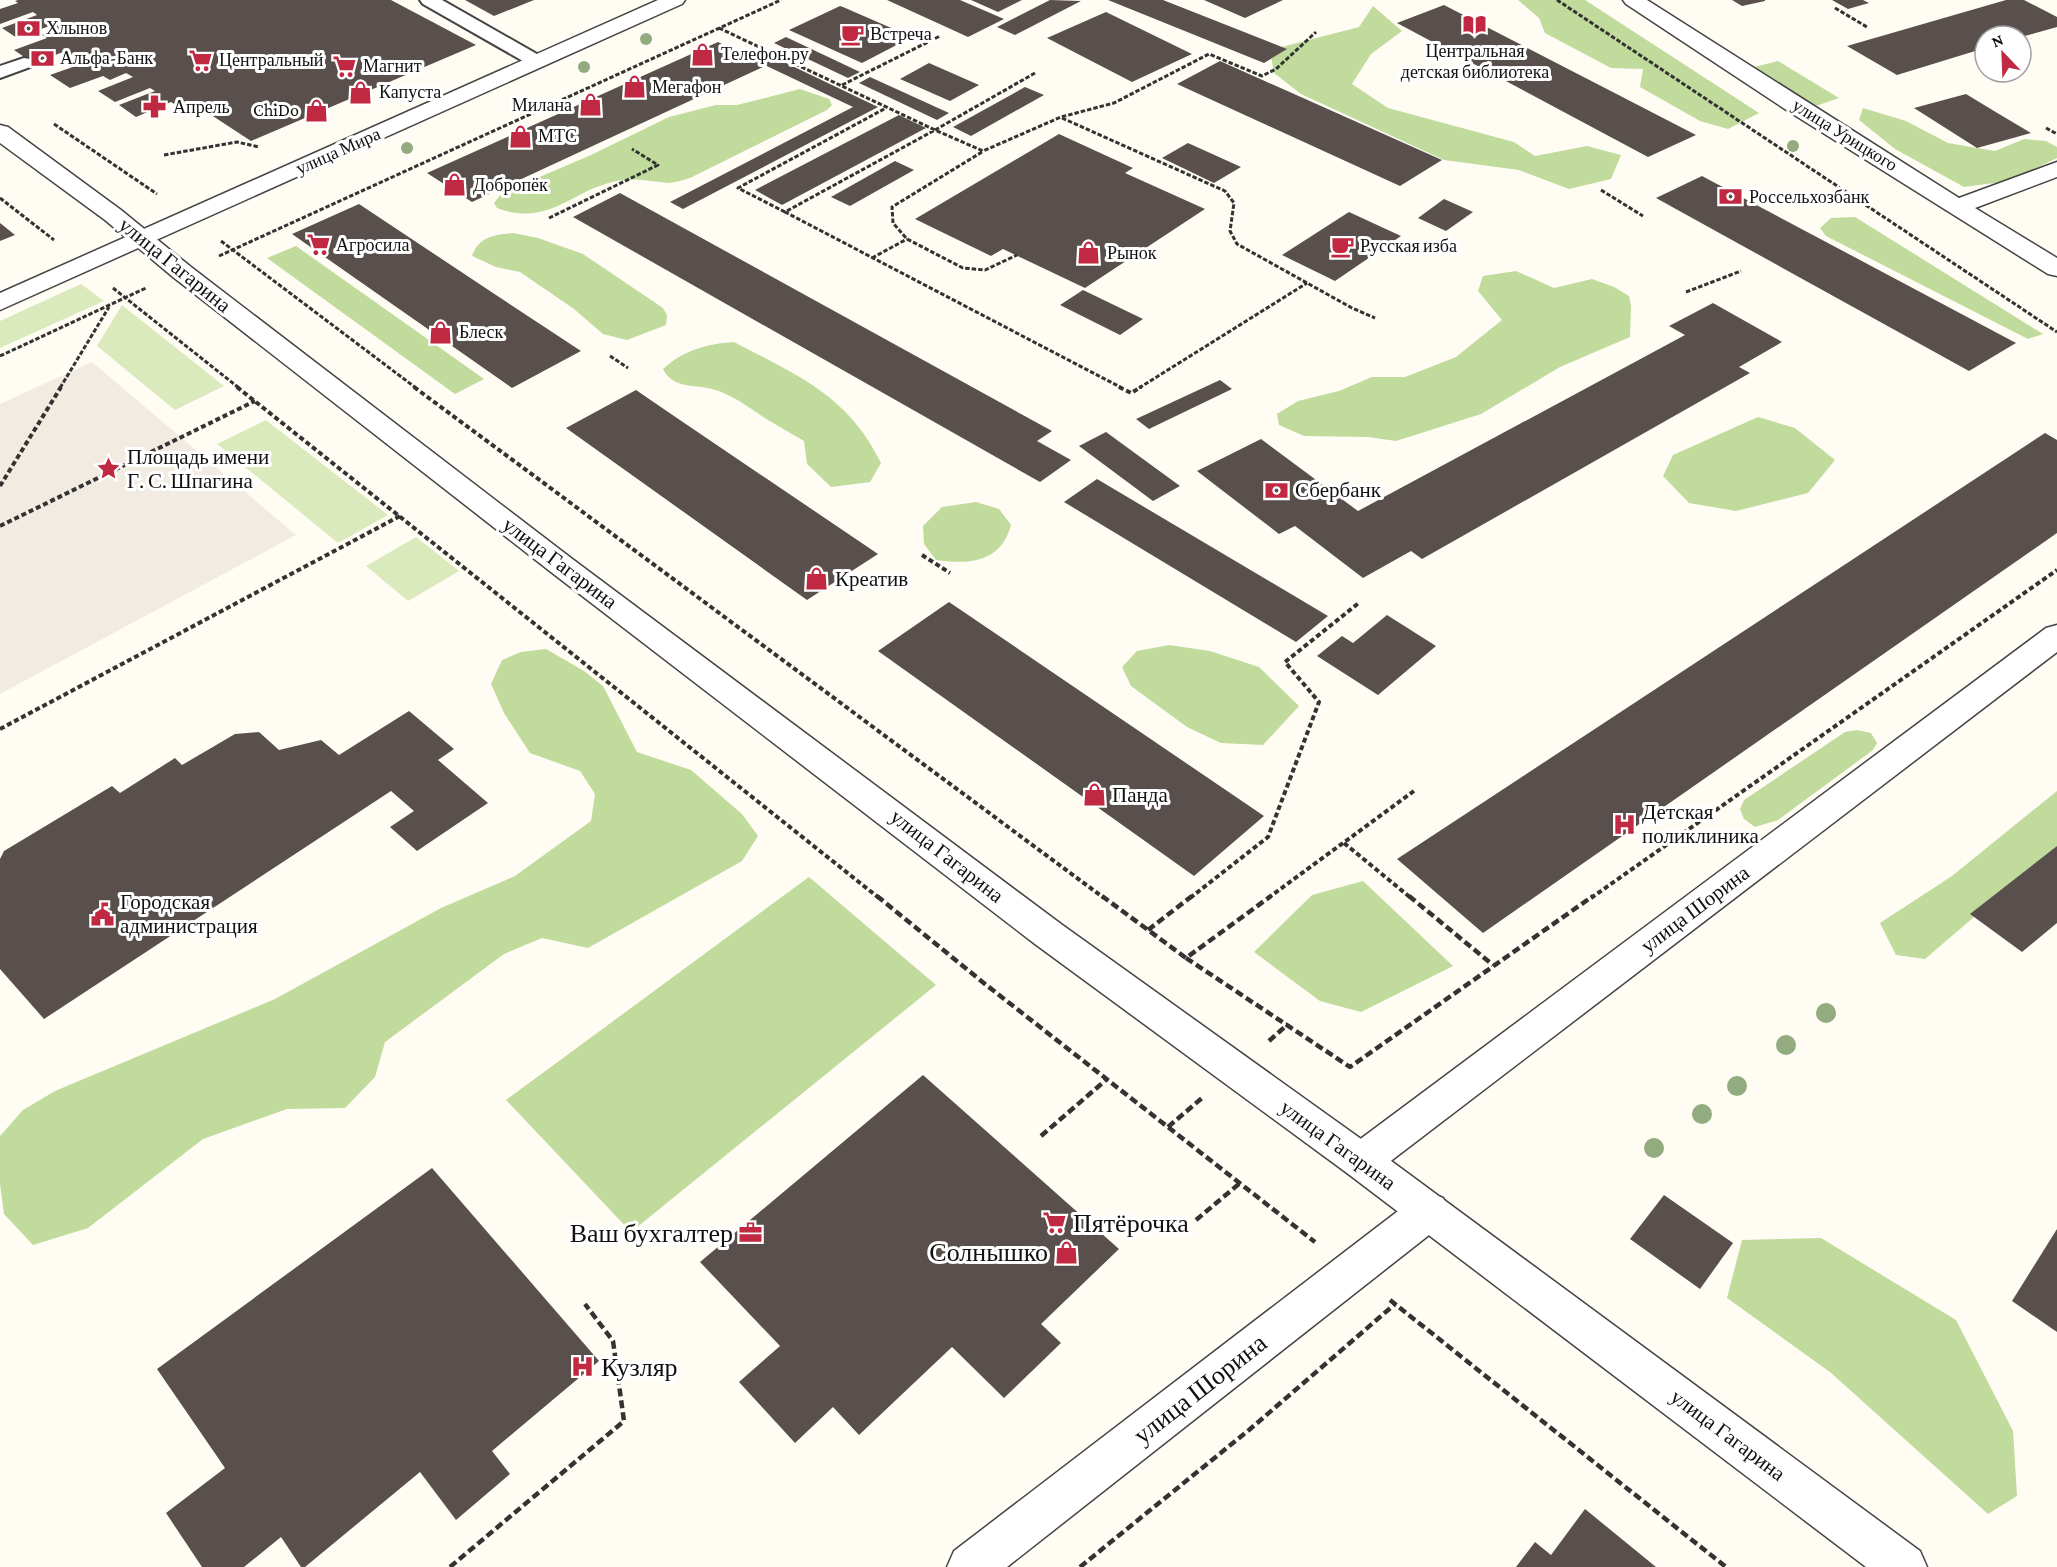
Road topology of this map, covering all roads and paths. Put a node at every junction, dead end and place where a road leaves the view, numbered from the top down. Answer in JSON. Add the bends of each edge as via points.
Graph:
{"nodes":[{"id":1,"x":429,"y":0,"type":"edge"},
{"id":2,"x":453,"y":0,"type":"edge"},
{"id":3,"x":675,"y":0,"type":"edge"},
{"id":4,"x":781,"y":0,"type":"edge"},
{"id":5,"x":1557,"y":0,"type":"edge"},
{"id":6,"x":1633,"y":0,"type":"edge"},
{"id":7,"x":1836,"y":8,"type":"dead end"},
{"id":8,"x":1867,"y":27,"type":"dead end"},
{"id":9,"x":719,"y":28,"type":"junction"},
{"id":10,"x":1316,"y":32,"type":"dead end"},
{"id":11,"x":940,"y":36,"type":"dead end"},
{"id":12,"x":544,"y":58,"type":"junction"},
{"id":13,"x":24,"y":63,"type":"dead end"},
{"id":14,"x":0,"y":72,"type":"edge"},
{"id":15,"x":1035,"y":73,"type":"dead end"},
{"id":16,"x":841,"y":86,"type":"junction"},
{"id":17,"x":887,"y":108,"type":"junction"},
{"id":18,"x":1061,"y":117,"type":"junction"},
{"id":19,"x":50,"y":120,"type":"dead end"},
{"id":20,"x":2046,"y":128,"type":"dead end"},
{"id":21,"x":935,"y":130,"type":"junction"},
{"id":22,"x":0,"y":132,"type":"edge"},
{"id":23,"x":2057,"y":134,"type":"edge"},
{"id":24,"x":263,"y":148,"type":"dead end"},
{"id":25,"x":632,"y":149,"type":"dead end"},
{"id":26,"x":983,"y":151,"type":"junction"},
{"id":27,"x":164,"y":155,"type":"dead end"},
{"id":28,"x":2057,"y":169,"type":"edge"},
{"id":29,"x":1601,"y":190,"type":"dead end"},
{"id":30,"x":0,"y":198,"type":"edge"},
{"id":31,"x":1958,"y":206,"type":"junction"},
{"id":32,"x":785,"y":212,"type":"junction"},
{"id":33,"x":1643,"y":216,"type":"dead end"},
{"id":34,"x":188,"y":218,"type":"junction"},
{"id":35,"x":549,"y":218,"type":"dead end"},
{"id":36,"x":142,"y":239,"type":"junction"},
{"id":37,"x":907,"y":239,"type":"junction"},
{"id":38,"x":233,"y":249,"type":"junction"},
{"id":39,"x":1017,"y":255,"type":"dead end"},
{"id":40,"x":872,"y":258,"type":"junction"},
{"id":41,"x":84,"y":264,"type":"junction"},
{"id":42,"x":2057,"y":269,"type":"edge"},
{"id":43,"x":1741,"y":271,"type":"dead end"},
{"id":44,"x":182,"y":272,"type":"junction"},
{"id":45,"x":1307,"y":283,"type":"junction"},
{"id":46,"x":1686,"y":292,"type":"dead end"},
{"id":47,"x":126,"y":298,"type":"junction"},
{"id":48,"x":0,"y":302,"type":"edge"},
{"id":49,"x":110,"y":306,"type":"junction"},
{"id":50,"x":1375,"y":318,"type":"dead end"},
{"id":51,"x":2057,"y":332,"type":"edge"},
{"id":52,"x":0,"y":356,"type":"edge"},
{"id":53,"x":610,"y":356,"type":"dead end"},
{"id":54,"x":628,"y":368,"type":"dead end"},
{"id":55,"x":255,"y":401,"type":"junction"},
{"id":56,"x":0,"y":486,"type":"edge"},
{"id":57,"x":400,"y":516,"type":"junction"},
{"id":58,"x":0,"y":526,"type":"edge"},
{"id":59,"x":922,"y":555,"type":"dead end"},
{"id":60,"x":2057,"y":570,"type":"edge"},
{"id":61,"x":950,"y":573,"type":"dead end"},
{"id":62,"x":1360,"y":602,"type":"dead end"},
{"id":63,"x":2057,"y":636,"type":"edge"},
{"id":64,"x":0,"y":729,"type":"edge"},
{"id":65,"x":1414,"y":791,"type":"dead end"},
{"id":66,"x":1344,"y":843,"type":"junction"},
{"id":67,"x":1148,"y":930,"type":"junction"},
{"id":68,"x":1186,"y":958,"type":"junction"},
{"id":69,"x":1493,"y":965,"type":"junction"},
{"id":70,"x":985,"y":984,"type":"dead end"},
{"id":71,"x":1107,"y":1079,"type":"dead end"},
{"id":72,"x":1041,"y":1136,"type":"dead end"},
{"id":73,"x":1361,"y":1161,"type":"junction"},
{"id":74,"x":1240,"y":1183,"type":"dead end"},
{"id":75,"x":1429,"y":1211,"type":"junction"},
{"id":76,"x":1196,"y":1220,"type":"dead end"},
{"id":77,"x":585,"y":1304,"type":"dead end"},
{"id":78,"x":1395,"y":1304,"type":"dead end"},
{"id":79,"x":450,"y":1567,"type":"edge"},
{"id":80,"x":970,"y":1567,"type":"edge"},
{"id":81,"x":1080,"y":1567,"type":"edge"},
{"id":82,"x":1904,"y":1567,"type":"edge"}],
"edges":[{"from":1,"to":12,"type":"lane"},
{"from":2,"to":12,"type":"lane"},
{"from":3,"to":12,"type":"street","name":"улица Мира"},
{"from":4,"to":9,"type":"path"},
{"from":5,"to":51,"type":"path"},
{"from":6,"to":31,"type":"street","name":"улица Урицкого"},
{"from":7,"to":8,"type":"path"},
{"from":9,"to":16,"type":"path"},
{"from":9,"to":38,"type":"path"},
{"from":10,"to":18,"type":"path","via":[[1263,76],[1209,54],[1114,103]]},
{"from":11,"to":16,"type":"path"},
{"from":12,"to":34,"type":"street","name":"улица Мира"},
{"from":13,"to":14,"type":"lane"},
{"from":15,"to":21,"type":"path"},
{"from":16,"to":17,"type":"path"},
{"from":17,"to":21,"type":"path"},
{"from":17,"to":32,"type":"path","via":[[738,188]]},
{"from":18,"to":26,"type":"path"},
{"from":18,"to":45,"type":"path","via":[[1225,191],[1234,203],[1230,231],[1237,244]]},
{"from":19,"to":34,"type":"path"},
{"from":20,"to":23,"type":"path"},
{"from":21,"to":26,"type":"path"},
{"from":21,"to":32,"type":"path"},
{"from":22,"to":36,"type":"street","name":"улица Гагарина"},
{"from":24,"to":27,"type":"path","via":[[237,142]]},
{"from":25,"to":35,"type":"path","via":[[658,165]]},
{"from":26,"to":37,"type":"path","via":[[892,207],[893,223]]},
{"from":28,"to":31,"type":"street"},
{"from":29,"to":33,"type":"path"},
{"from":30,"to":41,"type":"path"},
{"from":31,"to":42,"type":"street","name":"улица Урицкого"},
{"from":32,"to":40,"type":"path"},
{"from":34,"to":36,"type":"street","name":"улица Мира"},
{"from":34,"to":38,"type":"path"},
{"from":36,"to":41,"type":"street","name":"улица Мира"},
{"from":36,"to":44,"type":"street","name":"улица Гагарина"},
{"from":37,"to":39,"type":"path","via":[[963,268],[985,270]]},
{"from":37,"to":40,"type":"path"},
{"from":38,"to":44,"type":"path"},
{"from":38,"to":67,"type":"path"},
{"from":40,"to":45,"type":"path","via":[[1131,393]]},
{"from":41,"to":47,"type":"path"},
{"from":41,"to":48,"type":"street","name":"улица Мира"},
{"from":43,"to":46,"type":"path"},
{"from":44,"to":47,"type":"path"},
{"from":44,"to":73,"type":"street","name":"улица Гагарина","via":[[1048,934]]},
{"from":45,"to":50,"type":"path"},
{"from":47,"to":49,"type":"path"},
{"from":47,"to":55,"type":"path"},
{"from":49,"to":52,"type":"path"},
{"from":49,"to":56,"type":"path"},
{"from":53,"to":54,"type":"path"},
{"from":55,"to":57,"type":"path"},
{"from":55,"to":58,"type":"path"},
{"from":57,"to":64,"type":"path"},
{"from":57,"to":70,"type":"path"},
{"from":59,"to":61,"type":"path"},
{"from":60,"to":69,"type":"path"},
{"from":62,"to":67,"type":"path","via":[[1286,662],[1319,702],[1268,837]]},
{"from":63,"to":73,"type":"street","name":"улица Шорина"},
{"from":65,"to":66,"type":"path"},
{"from":66,"to":68,"type":"path"},
{"from":66,"to":69,"type":"path"},
{"from":67,"to":68,"type":"path"},
{"from":68,"to":69,"type":"path","via":[[1350,1067]]},
{"from":71,"to":72,"type":"path"},
{"from":73,"to":75,"type":"street","name":"улица Гагарина"},
{"from":74,"to":76,"type":"path"},
{"from":75,"to":80,"type":"street","name":"улица Шорина"},
{"from":75,"to":82,"type":"street","name":"улица Гагарина"},
{"from":77,"to":79,"type":"path","via":[[613,1341],[624,1421]]},
{"from":78,"to":81,"type":"path","via":[[1249,1430]]}]}
